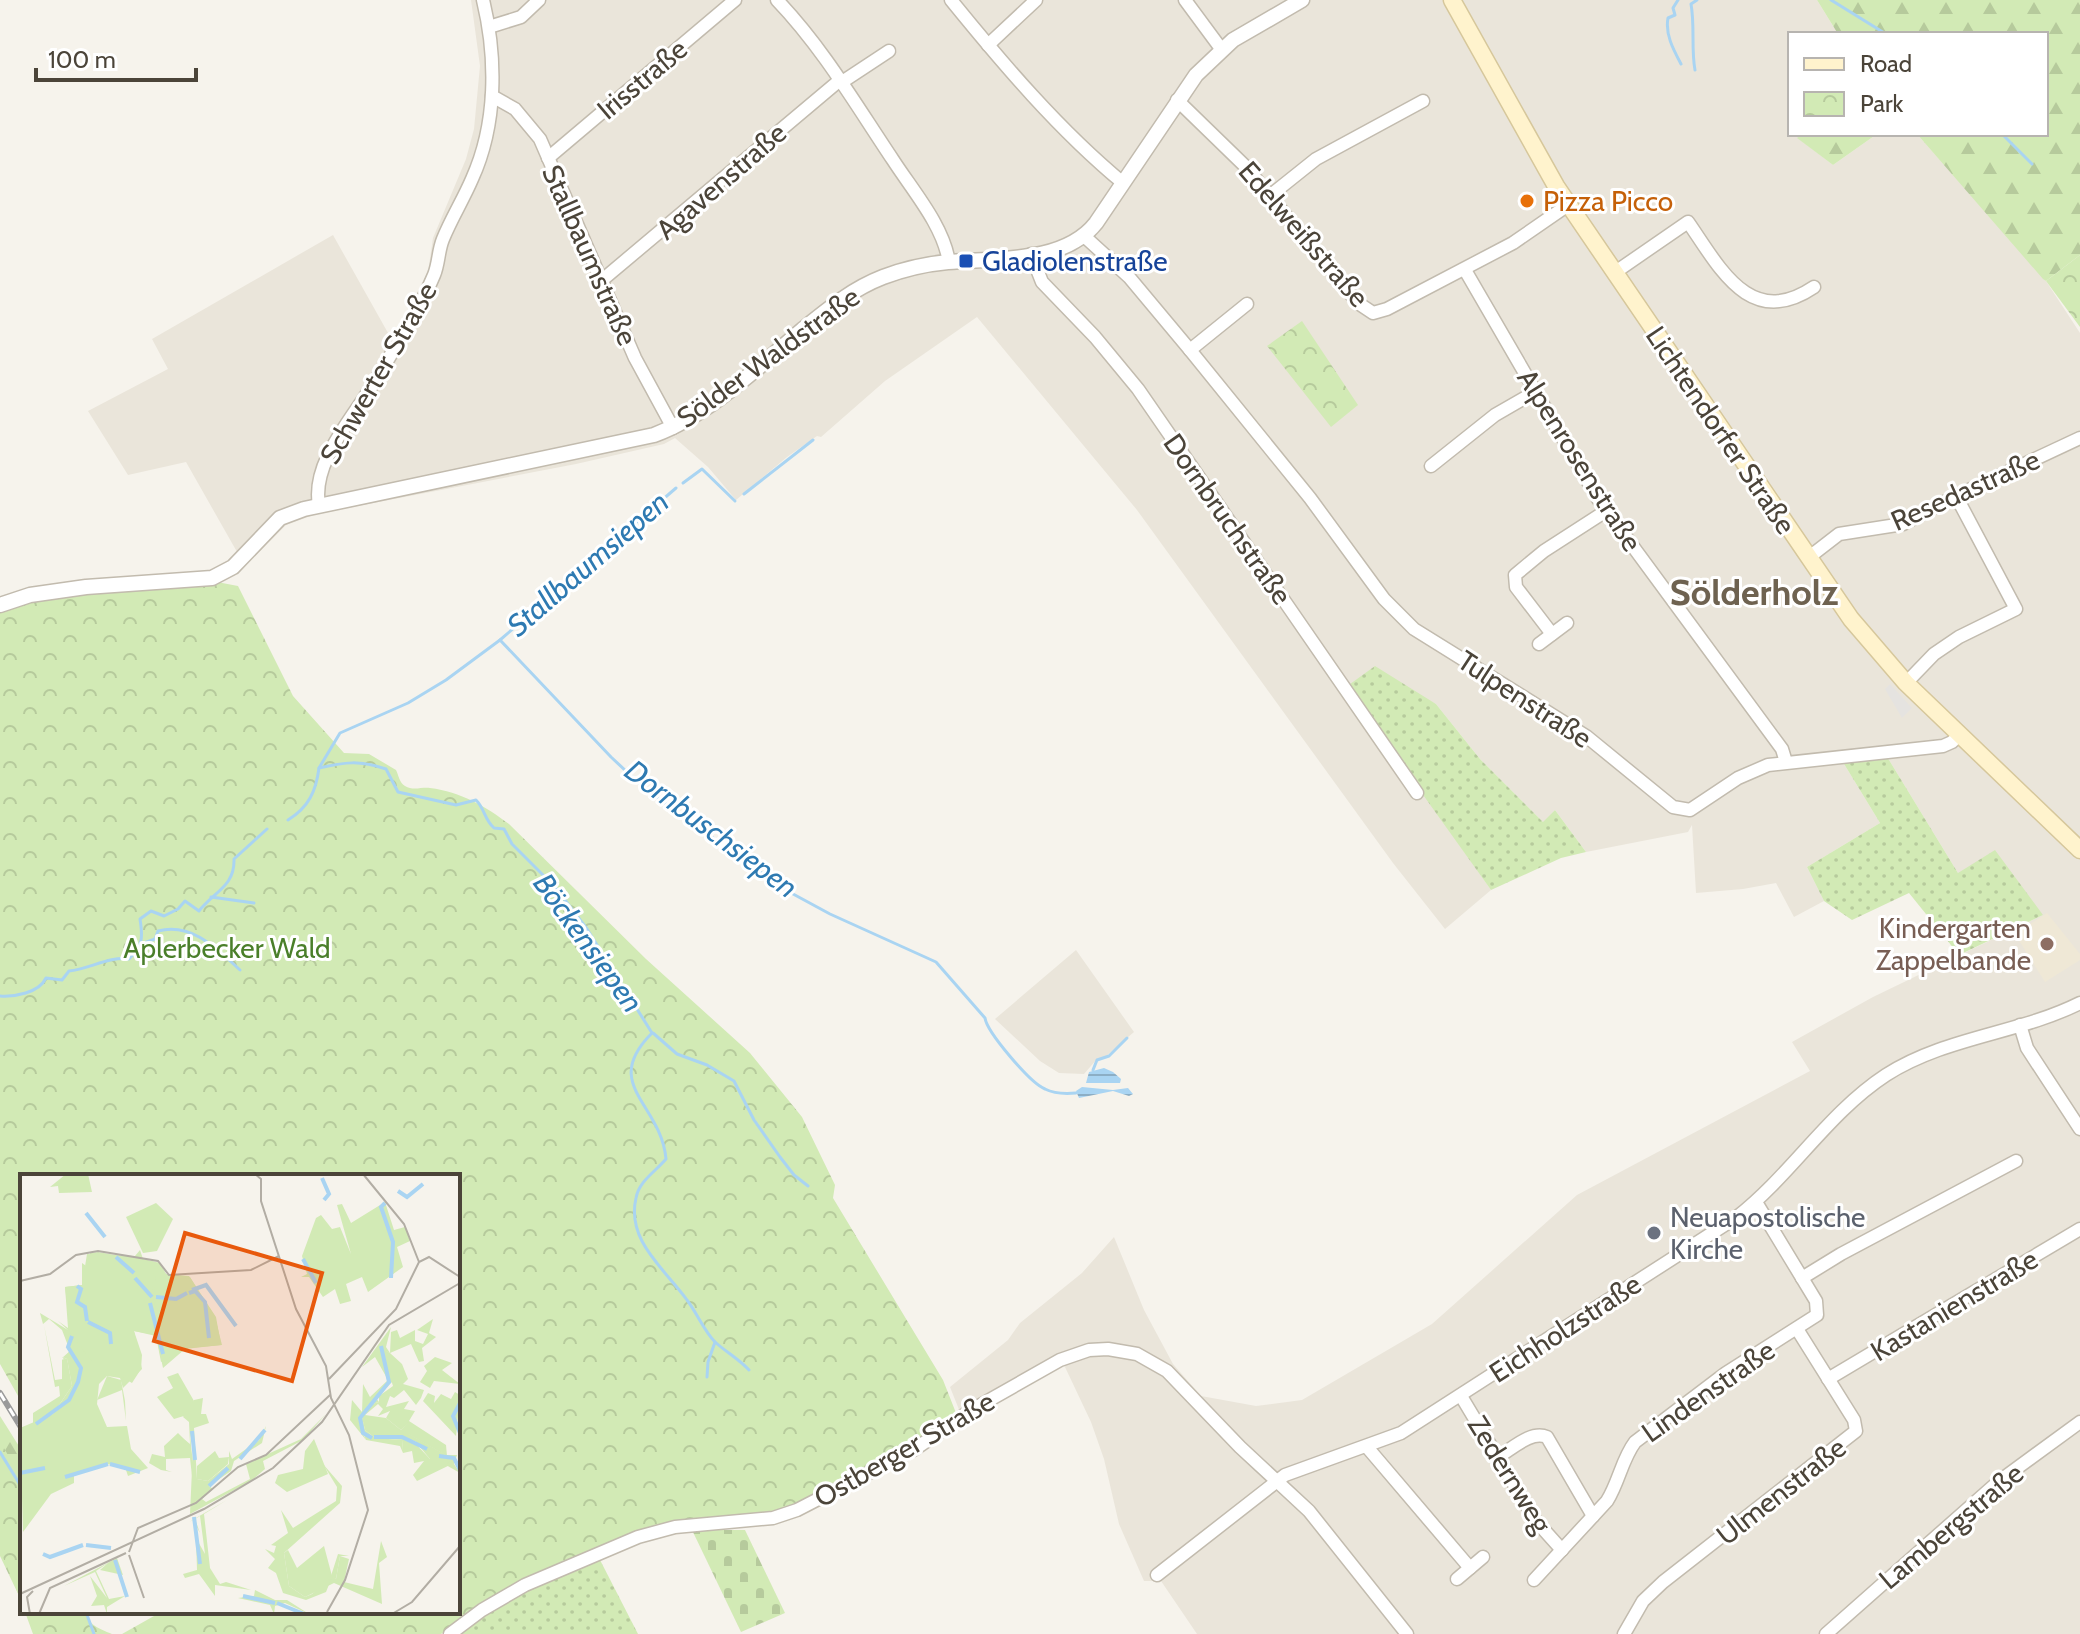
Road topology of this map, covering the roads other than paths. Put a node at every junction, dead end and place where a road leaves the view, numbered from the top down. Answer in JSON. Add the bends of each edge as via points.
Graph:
{"nodes":[{"id":1,"x":483,"y":0,"type":"edge"},
{"id":2,"x":539,"y":0,"type":"edge"},
{"id":3,"x":735,"y":0,"type":"edge"},
{"id":4,"x":777,"y":0,"type":"edge"},
{"id":5,"x":951,"y":0,"type":"edge"},
{"id":6,"x":1036,"y":0,"type":"edge"},
{"id":7,"x":1185,"y":0,"type":"edge"},
{"id":8,"x":1302,"y":0,"type":"edge"},
{"id":9,"x":1452,"y":0,"type":"edge"},
{"id":10,"x":489,"y":27,"type":"junction"},
{"id":11,"x":988,"y":45,"type":"junction"},
{"id":12,"x":1222,"y":50,"type":"junction"},
{"id":13,"x":889,"y":51,"type":"dead end"},
{"id":14,"x":841,"y":81,"type":"junction"},
{"id":15,"x":492,"y":96,"type":"junction"},
{"id":16,"x":1177,"y":100,"type":"junction"},
{"id":17,"x":1423,"y":101,"type":"dead end"},
{"id":18,"x":548,"y":158,"type":"junction"},
{"id":19,"x":1123,"y":183,"type":"junction"},
{"id":20,"x":1271,"y":195,"type":"junction"},
{"id":21,"x":1568,"y":205,"type":"junction"},
{"id":22,"x":1084,"y":236,"type":"junction"},
{"id":23,"x":1031,"y":254,"type":"junction"},
{"id":24,"x":949,"y":262,"type":"junction"},
{"id":25,"x":1465,"y":270,"type":"junction"},
{"id":26,"x":1614,"y":273,"type":"junction"},
{"id":27,"x":601,"y":281,"type":"junction"},
{"id":28,"x":1814,"y":287,"type":"dead end"},
{"id":29,"x":1247,"y":304,"type":"dead end"},
{"id":30,"x":1190,"y":350,"type":"junction"},
{"id":31,"x":1535,"y":392,"type":"junction"},
{"id":32,"x":673,"y":428,"type":"junction"},
{"id":33,"x":2080,"y":438,"type":"edge"},
{"id":34,"x":1431,"y":466,"type":"dead end"},
{"id":35,"x":1956,"y":496,"type":"junction"},
{"id":36,"x":319,"y":505,"type":"junction"},
{"id":37,"x":1606,"y":511,"type":"junction"},
{"id":38,"x":1808,"y":558,"type":"junction"},
{"id":39,"x":0,"y":605,"type":"edge"},
{"id":40,"x":1567,"y":623,"type":"dead end"},
{"id":41,"x":1552,"y":634,"type":"junction"},
{"id":42,"x":1539,"y":644,"type":"dead end"},
{"id":43,"x":1906,"y":683,"type":"junction"},
{"id":44,"x":1960,"y":734,"type":"junction"},
{"id":45,"x":1786,"y":762,"type":"junction"},
{"id":46,"x":1417,"y":793,"type":"dead end"},
{"id":47,"x":2080,"y":850,"type":"edge"},
{"id":48,"x":2080,"y":1003,"type":"edge"},
{"id":49,"x":2020,"y":1025,"type":"junction"},
{"id":50,"x":2080,"y":1128,"type":"edge"},
{"id":51,"x":2016,"y":1161,"type":"dead end"},
{"id":52,"x":1756,"y":1202,"type":"junction"},
{"id":53,"x":2080,"y":1229,"type":"edge"},
{"id":54,"x":1802,"y":1278,"type":"junction"},
{"id":55,"x":1797,"y":1329,"type":"junction"},
{"id":56,"x":1828,"y":1379,"type":"junction"},
{"id":57,"x":1461,"y":1396,"type":"junction"},
{"id":58,"x":2080,"y":1422,"type":"edge"},
{"id":59,"x":1367,"y":1447,"type":"junction"},
{"id":60,"x":1498,"y":1457,"type":"junction"},
{"id":61,"x":1276,"y":1481,"type":"junction"},
{"id":62,"x":1593,"y":1516,"type":"junction"},
{"id":63,"x":1562,"y":1550,"type":"junction"},
{"id":64,"x":1483,"y":1557,"type":"dead end"},
{"id":65,"x":1470,"y":1568,"type":"junction"},
{"id":66,"x":1157,"y":1575,"type":"dead end"},
{"id":67,"x":1457,"y":1579,"type":"dead end"},
{"id":68,"x":1534,"y":1580,"type":"dead end"},
{"id":69,"x":450,"y":1634,"type":"edge"},
{"id":70,"x":1407,"y":1634,"type":"edge"},
{"id":71,"x":1624,"y":1634,"type":"edge"},
{"id":72,"x":1826,"y":1634,"type":"edge"}],
"edges":[{"from":1,"to":10,"type":"street","name":"Schwerter Straße"},
{"from":2,"to":10,"type":"street","via":[[521,17]]},
{"from":3,"to":18,"type":"street","name":"Irisstraße"},
{"from":4,"to":14,"type":"street"},
{"from":5,"to":11,"type":"street"},
{"from":6,"to":11,"type":"street"},
{"from":7,"to":12,"type":"street"},
{"from":8,"to":12,"type":"street"},
{"from":9,"to":21,"type":"main road","name":"Lichtendorfer Straße"},
{"from":10,"to":15,"type":"street","name":"Schwerter Straße"},
{"from":11,"to":19,"type":"street"},
{"from":12,"to":16,"type":"street"},
{"from":13,"to":14,"type":"street"},
{"from":14,"to":24,"type":"street","via":[[941,234]]},
{"from":14,"to":27,"type":"street","name":"Agavenstraße"},
{"from":15,"to":18,"type":"street","name":"Stallbaumstraße","via":[[522,116]]},
{"from":15,"to":36,"type":"street","name":"Schwerter Straße","via":[[485,142],[441,244],[433,279],[326,459],[318,479]]},
{"from":16,"to":19,"type":"street"},
{"from":16,"to":20,"type":"street","name":"Edelweißstraße"},
{"from":17,"to":20,"type":"street","via":[[1316,159]]},
{"from":18,"to":27,"type":"street","name":"Stallbaumstraße"},
{"from":19,"to":22,"type":"street"},
{"from":20,"to":25,"type":"street","name":"Edelweißstraße","via":[[1358,303],[1373,313]]},
{"from":21,"to":25,"type":"street","name":"Edelweißstraße"},
{"from":21,"to":26,"type":"main road","name":"Lichtendorfer Straße"},
{"from":22,"to":23,"type":"street","name":"Sölder Waldstraße"},
{"from":22,"to":30,"type":"street","name":"Tulpenstraße","via":[[1129,277]]},
{"from":23,"to":24,"type":"street","name":"Sölder Waldstraße"},
{"from":23,"to":46,"type":"street","name":"Dornbruchstraße","via":[[1042,282],[1138,389]]},
{"from":24,"to":32,"type":"street","name":"Sölder Waldstraße","via":[[890,275],[841,299]]},
{"from":25,"to":31,"type":"street","name":"Alpenrosenstraße"},
{"from":26,"to":28,"type":"street","via":[[1688,222],[1732,284],[1749,295],[1788,300]]},
{"from":26,"to":38,"type":"main road","name":"Lichtendorfer Straße"},
{"from":27,"to":32,"type":"street","name":"Stallbaumstraße"},
{"from":29,"to":30,"type":"street"},
{"from":30,"to":45,"type":"street","name":"Tulpenstraße","via":[[1384,599],[1414,629],[1586,736],[1673,807],[1690,810],[1747,774]]},
{"from":31,"to":34,"type":"street","via":[[1505,408]]},
{"from":31,"to":37,"type":"street","name":"Alpenrosenstraße"},
{"from":32,"to":36,"type":"street","name":"Sölder Waldstraße"},
{"from":33,"to":35,"type":"street","name":"Resedastraße"},
{"from":35,"to":38,"type":"street","name":"Resedastraße","via":[[1903,524],[1839,534]]},
{"from":35,"to":43,"type":"street","via":[[2016,609],[1959,637]]},
{"from":36,"to":39,"type":"street","name":"Schwerter Straße","via":[[280,518],[233,567],[212,578],[86,587]]},
{"from":37,"to":41,"type":"street","via":[[1515,575],[1516,587]]},
{"from":37,"to":45,"type":"street","name":"Alpenrosenstraße","via":[[1782,749]]},
{"from":38,"to":43,"type":"main road","name":"Lichtendorfer Straße"},
{"from":40,"to":41,"type":"street"},
{"from":41,"to":42,"type":"street"},
{"from":43,"to":44,"type":"main road","name":"Lichtendorfer Straße"},
{"from":44,"to":45,"type":"street","name":"Tulpenstraße","via":[[1935,747]]},
{"from":44,"to":47,"type":"main road","name":"Lichtendorfer Straße"},
{"from":48,"to":49,"type":"street","name":"Eichholzstraße"},
{"from":49,"to":50,"type":"street","via":[[2027,1048]]},
{"from":49,"to":52,"type":"street","name":"Eichholzstraße","via":[[1943,1048],[1889,1073],[1852,1102]]},
{"from":51,"to":54,"type":"street"},
{"from":52,"to":54,"type":"street","name":"Lindenstraße"},
{"from":52,"to":57,"type":"street","name":"Eichholzstraße"},
{"from":53,"to":56,"type":"street","name":"Kastanienstraße"},
{"from":54,"to":55,"type":"street","name":"Lindenstraße","via":[[1818,1309]]},
{"from":55,"to":56,"type":"street","name":"Ulmenstraße"},
{"from":55,"to":62,"type":"street","name":"Lindenstraße","via":[[1726,1373],[1635,1442],[1615,1488]]},
{"from":56,"to":71,"type":"street","name":"Ulmenstraße","via":[[1856,1431],[1663,1582],[1643,1601]]},
{"from":57,"to":59,"type":"street","name":"Eichholzstraße"},
{"from":57,"to":60,"type":"street","name":"Zedernweg"},
{"from":58,"to":72,"type":"street","name":"Lambergstraße","via":[[1998,1482]]},
{"from":59,"to":61,"type":"street","name":"Eichholzstraße"},
{"from":59,"to":65,"type":"street"},
{"from":60,"to":62,"type":"street","via":[[1533,1436],[1547,1437]]},
{"from":60,"to":63,"type":"street","name":"Zedernweg","via":[[1536,1521]]},
{"from":61,"to":66,"type":"street","name":"Eichholzstraße"},
{"from":61,"to":69,"type":"street","name":"Ostberger Straße","via":[[1167,1371],[1137,1354],[1089,1350],[1060,1360],[915,1449],[797,1510],[755,1521],[675,1527],[627,1541],[525,1585]]},
{"from":61,"to":70,"type":"street","name":"Ostberger Straße","via":[[1333,1538]]},
{"from":62,"to":63,"type":"street","name":"Lindenstraße"},
{"from":63,"to":68,"type":"street","name":"Lindenstraße"},
{"from":64,"to":65,"type":"street"},
{"from":65,"to":67,"type":"street"}]}
